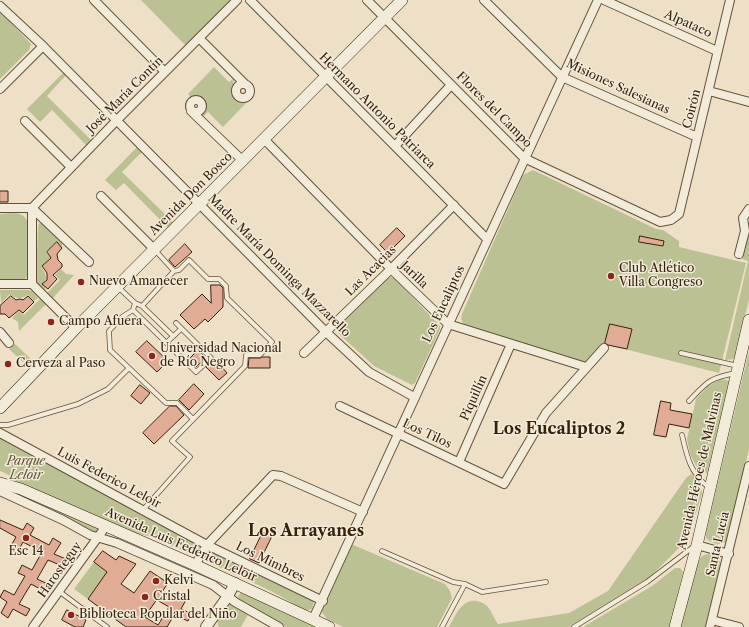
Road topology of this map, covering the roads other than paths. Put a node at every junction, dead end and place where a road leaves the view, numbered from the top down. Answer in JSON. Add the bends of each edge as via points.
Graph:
{"nodes":[{"id":1,"x":94,"y":0,"type":"edge"},
{"id":2,"x":237,"y":0,"type":"edge"},
{"id":3,"x":250,"y":0,"type":"edge"},
{"id":4,"x":367,"y":0,"type":"edge"},
{"id":5,"x":402,"y":0,"type":"edge"},
{"id":6,"x":484,"y":0,"type":"edge"},
{"id":7,"x":598,"y":0,"type":"edge"},
{"id":8,"x":604,"y":0,"type":"edge"},
{"id":9,"x":730,"y":0,"type":"edge"},
{"id":10,"x":0,"y":6,"type":"edge"},
{"id":11,"x":384,"y":18,"type":"junction"},
{"id":12,"x":199,"y":38,"type":"junction"},
{"id":13,"x":43,"y":46,"type":"junction"},
{"id":14,"x":717,"y":51,"type":"junction"},
{"id":15,"x":165,"y":72,"type":"junction"},
{"id":16,"x":326,"y":76,"type":"junction"},
{"id":17,"x":562,"y":77,"type":"junction"},
{"id":18,"x":245,"y":84,"type":"dead end"},
{"id":19,"x":451,"y":85,"type":"junction"},
{"id":20,"x":0,"y":89,"type":"edge"},
{"id":21,"x":709,"y":91,"type":"junction"},
{"id":22,"x":749,"y":102,"type":"edge"},
{"id":23,"x":191,"y":111,"type":"dead end"},
{"id":24,"x":117,"y":120,"type":"junction"},
{"id":25,"x":25,"y":121,"type":"dead end"},
{"id":26,"x":697,"y":137,"type":"junction"},
{"id":27,"x":264,"y":139,"type":"junction"},
{"id":28,"x":395,"y":146,"type":"junction"},
{"id":29,"x":524,"y":158,"type":"junction"},
{"id":30,"x":242,"y":160,"type":"junction"},
{"id":31,"x":72,"y":167,"type":"junction"},
{"id":32,"x":101,"y":196,"type":"dead end"},
{"id":33,"x":200,"y":203,"type":"junction"},
{"id":34,"x":454,"y":205,"type":"junction"},
{"id":35,"x":0,"y":208,"type":"edge"},
{"id":36,"x":32,"y":208,"type":"junction"},
{"id":37,"x":749,"y":209,"type":"edge"},
{"id":38,"x":671,"y":220,"type":"joint"},
{"id":39,"x":749,"y":223,"type":"edge"},
{"id":40,"x":745,"y":231,"type":"junction"},
{"id":41,"x":487,"y":238,"type":"junction"},
{"id":42,"x":154,"y":249,"type":"junction"},
{"id":43,"x":739,"y":254,"type":"dead end"},
{"id":44,"x":89,"y":262,"type":"dead end"},
{"id":45,"x":391,"y":269,"type":"junction"},
{"id":46,"x":174,"y":271,"type":"junction"},
{"id":47,"x":0,"y":284,"type":"edge"},
{"id":48,"x":32,"y":284,"type":"junction"},
{"id":49,"x":117,"y":287,"type":"junction"},
{"id":50,"x":135,"y":303,"type":"junction"},
{"id":51,"x":142,"y":306,"type":"junction"},
{"id":52,"x":133,"y":310,"type":"junction"},
{"id":53,"x":749,"y":320,"type":"edge"},
{"id":54,"x":176,"y":324,"type":"dead end"},
{"id":55,"x":448,"y":324,"type":"junction"},
{"id":56,"x":76,"y":328,"type":"junction"},
{"id":57,"x":181,"y":329,"type":"junction"},
{"id":58,"x":0,"y":332,"type":"edge"},
{"id":59,"x":326,"y":332,"type":"junction"},
{"id":60,"x":173,"y":336,"type":"junction"},
{"id":61,"x":10,"y":343,"type":"dead end"},
{"id":62,"x":166,"y":343,"type":"junction"},
{"id":63,"x":511,"y":344,"type":"junction"},
{"id":64,"x":604,"y":348,"type":"dead end"},
{"id":65,"x":304,"y":353,"type":"dead end"},
{"id":66,"x":680,"y":353,"type":"dead end"},
{"id":67,"x":586,"y":367,"type":"junction"},
{"id":68,"x":129,"y":368,"type":"junction"},
{"id":69,"x":737,"y":369,"type":"junction"},
{"id":70,"x":414,"y":398,"type":"junction"},
{"id":71,"x":689,"y":401,"type":"dead end"},
{"id":72,"x":340,"y":406,"type":"dead end"},
{"id":73,"x":0,"y":407,"type":"edge"},
{"id":74,"x":193,"y":419,"type":"junction"},
{"id":75,"x":0,"y":425,"type":"edge"},
{"id":76,"x":0,"y":433,"type":"edge"},
{"id":77,"x":398,"y":433,"type":"junction"},
{"id":78,"x":682,"y":435,"type":"dead end"},
{"id":79,"x":459,"y":462,"type":"junction"},
{"id":80,"x":749,"y":466,"type":"edge"},
{"id":81,"x":0,"y":475,"type":"edge"},
{"id":82,"x":0,"y":483,"type":"edge"},
{"id":83,"x":710,"y":488,"type":"junction"},
{"id":84,"x":21,"y":490,"type":"junction"},
{"id":85,"x":0,"y":491,"type":"edge"},
{"id":86,"x":144,"y":510,"type":"junction"},
{"id":87,"x":363,"y":512,"type":"junction"},
{"id":88,"x":106,"y":526,"type":"junction"},
{"id":89,"x":98,"y":538,"type":"junction"},
{"id":90,"x":207,"y":545,"type":"junction"},
{"id":91,"x":697,"y":545,"type":"junction"},
{"id":92,"x":382,"y":551,"type":"dead end"},
{"id":93,"x":729,"y":554,"type":"junction"},
{"id":94,"x":195,"y":565,"type":"junction"},
{"id":95,"x":546,"y":582,"type":"dead end"},
{"id":96,"x":234,"y":583,"type":"junction"},
{"id":97,"x":464,"y":584,"type":"junction"},
{"id":98,"x":60,"y":592,"type":"junction"},
{"id":99,"x":228,"y":596,"type":"junction"},
{"id":100,"x":323,"y":601,"type":"junction"},
{"id":101,"x":313,"y":620,"type":"junction"},
{"id":102,"x":711,"y":624,"type":"edge"},
{"id":103,"x":33,"y":627,"type":"edge"},
{"id":104,"x":107,"y":627,"type":"edge"},
{"id":105,"x":206,"y":627,"type":"edge"},
{"id":106,"x":279,"y":627,"type":"edge"},
{"id":107,"x":329,"y":627,"type":"edge"},
{"id":108,"x":442,"y":627,"type":"edge"},
{"id":109,"x":574,"y":627,"type":"edge"},
{"id":110,"x":675,"y":627,"type":"edge"},
{"id":111,"x":739,"y":627,"type":"edge"}],
"edges":[{"from":1,"to":15,"type":"street"},
{"from":2,"to":12,"type":"street","name":"José María Contín"},
{"from":3,"to":16,"type":"street","name":"Hermano Antonio Patriarca"},
{"from":4,"to":11,"type":"street","name":"Flores del Campo"},
{"from":5,"to":11,"type":"main road","name":"Avenida Don Bosco"},
{"from":6,"to":17,"type":"street","name":"Misiones Salesianas"},
{"from":7,"to":17,"type":"street","name":"Los Eucaliptos"},
{"from":8,"to":14,"type":"street","name":"Alpataco"},
{"from":9,"to":14,"type":"street","name":"Coirón"},
{"from":10,"to":13,"type":"street","name":"Madre María Dominga Mazzarello"},
{"from":11,"to":16,"type":"main road","name":"Avenida Don Bosco"},
{"from":11,"to":19,"type":"street","name":"Flores del Campo"},
{"from":12,"to":15,"type":"street","name":"José María Contín"},
{"from":12,"to":18,"type":"street"},
{"from":13,"to":20,"type":"street"},
{"from":13,"to":24,"type":"street","name":"Madre María Dominga Mazzarello"},
{"from":14,"to":21,"type":"street","name":"Coirón"},
{"from":15,"to":24,"type":"street","name":"José María Contín"},
{"from":16,"to":27,"type":"main road","name":"Avenida Don Bosco"},
{"from":16,"to":28,"type":"street","name":"Hermano Antonio Patriarca"},
{"from":17,"to":26,"type":"street","name":"Misiones Salesianas"},
{"from":17,"to":29,"type":"street","name":"Los Eucaliptos"},
{"from":19,"to":28,"type":"street"},
{"from":19,"to":29,"type":"street","name":"Flores del Campo"},
{"from":21,"to":22,"type":"street"},
{"from":21,"to":26,"type":"street","name":"Coirón"},
{"from":23,"to":30,"type":"street"},
{"from":24,"to":31,"type":"street","name":"José María Contín"},
{"from":24,"to":33,"type":"street","name":"Madre María Dominga Mazzarello"},
{"from":25,"to":31,"type":"street"},
{"from":26,"to":38,"type":"street","name":"Coirón","via":[[678,214]]},
{"from":27,"to":30,"type":"main road","name":"Avenida Don Bosco"},
{"from":27,"to":45,"type":"street","name":"Jarilla"},
{"from":28,"to":34,"type":"street","name":"Hermano Antonio Patriarca"},
{"from":29,"to":38,"type":"street","name":"Flores del Campo","via":[[660,222]]},
{"from":29,"to":41,"type":"street","name":"Los Eucaliptos"},
{"from":30,"to":33,"type":"main road","name":"Avenida Don Bosco"},
{"from":31,"to":36,"type":"street","name":"José María Contín"},
{"from":32,"to":42,"type":"street"},
{"from":33,"to":42,"type":"main road","name":"Avenida Don Bosco"},
{"from":33,"to":59,"type":"street","name":"Madre María Dominga Mazzarello"},
{"from":34,"to":41,"type":"street","name":"Hermano Antonio Patriarca"},
{"from":34,"to":45,"type":"street","name":"Las Acacias"},
{"from":35,"to":36,"type":"street"},
{"from":36,"to":44,"type":"street"},
{"from":36,"to":48,"type":"street"},
{"from":37,"to":40,"type":"street","via":[[743,218]]},
{"from":39,"to":40,"type":"street"},
{"from":40,"to":43,"type":"street"},
{"from":41,"to":55,"type":"street","name":"Los Eucaliptos"},
{"from":42,"to":46,"type":"lane"},
{"from":42,"to":49,"type":"main road","name":"Avenida Don Bosco"},
{"from":45,"to":55,"type":"street","name":"Jarilla"},
{"from":45,"to":59,"type":"street","name":"Las Acacias"},
{"from":46,"to":51,"type":"lane"},
{"from":46,"to":74,"type":"lane","via":[[179,270],[189,260],[208,279],[219,279],[226,286],[227,298],[272,342],[260,354],[246,355],[245,366]]},
{"from":47,"to":48,"type":"street"},
{"from":48,"to":56,"type":"street"},
{"from":49,"to":50,"type":"lane"},
{"from":49,"to":56,"type":"main road","name":"Avenida Don Bosco"},
{"from":50,"to":51,"type":"lane"},
{"from":50,"to":52,"type":"lane"},
{"from":51,"to":60,"type":"lane"},
{"from":52,"to":62,"type":"lane"},
{"from":52,"to":68,"type":"lane","via":[[109,331],[110,350]]},
{"from":53,"to":69,"type":"main road","name":"Avenida Héroes de Malvinas"},
{"from":54,"to":57,"type":"lane"},
{"from":55,"to":63,"type":"street","name":"Jarilla"},
{"from":55,"to":70,"type":"street","name":"Los Eucaliptos"},
{"from":56,"to":73,"type":"main road","name":"Avenida Don Bosco"},
{"from":57,"to":60,"type":"lane"},
{"from":57,"to":62,"type":"lane","via":[[211,358],[206,363],[196,372]]},
{"from":58,"to":61,"type":"street"},
{"from":59,"to":65,"type":"street","name":"Las Acacias"},
{"from":59,"to":70,"type":"street","name":"Madre María Dominga Mazzarello","via":[[369,372]]},
{"from":60,"to":62,"type":"lane"},
{"from":63,"to":67,"type":"street","name":"Jarilla"},
{"from":63,"to":79,"type":"street","name":"Piquillín"},
{"from":64,"to":67,"type":"street"},
{"from":66,"to":69,"type":"lane"},
{"from":67,"to":79,"type":"street","name":"Los Tilos","via":[[546,413],[504,484]]},
{"from":68,"to":74,"type":"lane","via":[[166,403],[177,403]]},
{"from":68,"to":75,"type":"lane","via":[[108,389],[78,404],[8,425]]},
{"from":69,"to":71,"type":"lane","via":[[706,382]]},
{"from":69,"to":83,"type":"main road","name":"Avenida Héroes de Malvinas"},
{"from":70,"to":77,"type":"street","name":"Los Eucaliptos"},
{"from":72,"to":77,"type":"street","name":"Los Tilos"},
{"from":74,"to":86,"type":"lane","via":[[172,441],[190,457]]},
{"from":76,"to":86,"type":"street","name":"Luis Federico Leloir"},
{"from":77,"to":79,"type":"street","name":"Los Tilos"},
{"from":77,"to":87,"type":"street","name":"Los Eucaliptos"},
{"from":78,"to":83,"type":"lane","via":[[693,472]]},
{"from":80,"to":93,"type":"street","name":"Santa Lucía"},
{"from":81,"to":84,"type":"main road","name":"Avenida Luis Federico Leloir"},
{"from":82,"to":84,"type":"main road","name":"Avenida Luis Federico Leloir"},
{"from":83,"to":91,"type":"main road","name":"Avenida Héroes de Malvinas"},
{"from":84,"to":88,"type":"main road","name":"Avenida Luis Federico Leloir"},
{"from":85,"to":89,"type":"street"},
{"from":86,"to":90,"type":"street","name":"Luis Federico Leloir"},
{"from":87,"to":90,"type":"street","via":[[281,476],[273,475]]},
{"from":87,"to":100,"type":"street","name":"Los Eucaliptos"},
{"from":88,"to":89,"type":"street","name":"Harosteguy"},
{"from":88,"to":94,"type":"main road","name":"Avenida Luis Federico Leloir"},
{"from":89,"to":98,"type":"street","name":"Harosteguy"},
{"from":89,"to":99,"type":"street","via":[[117,543],[213,585]]},
{"from":90,"to":94,"type":"street"},
{"from":90,"to":100,"type":"street","name":"Los Mimbres"},
{"from":91,"to":93,"type":"street"},
{"from":91,"to":109,"type":"lane","via":[[647,582]]},
{"from":91,"to":110,"type":"main road","name":"Avenida Héroes de Malvinas"},
{"from":92,"to":97,"type":"lane","via":[[453,582]]},
{"from":93,"to":102,"type":"street","name":"Santa Lucía"},
{"from":94,"to":96,"type":"main road","name":"Avenida Luis Federico Leloir"},
{"from":95,"to":97,"type":"lane","via":[[482,592]]},
{"from":96,"to":99,"type":"street"},
{"from":96,"to":101,"type":"main road","name":"Avenida Luis Federico Leloir"},
{"from":97,"to":108,"type":"lane"},
{"from":98,"to":103,"type":"street","name":"Harosteguy"},
{"from":98,"to":104,"type":"lane"},
{"from":99,"to":105,"type":"street"},
{"from":99,"to":106,"type":"street"},
{"from":100,"to":101,"type":"street","name":"Los Eucaliptos"},
{"from":101,"to":107,"type":"main road","name":"Avenida Luis Federico Leloir"},
{"from":102,"to":111,"type":"street"}]}
